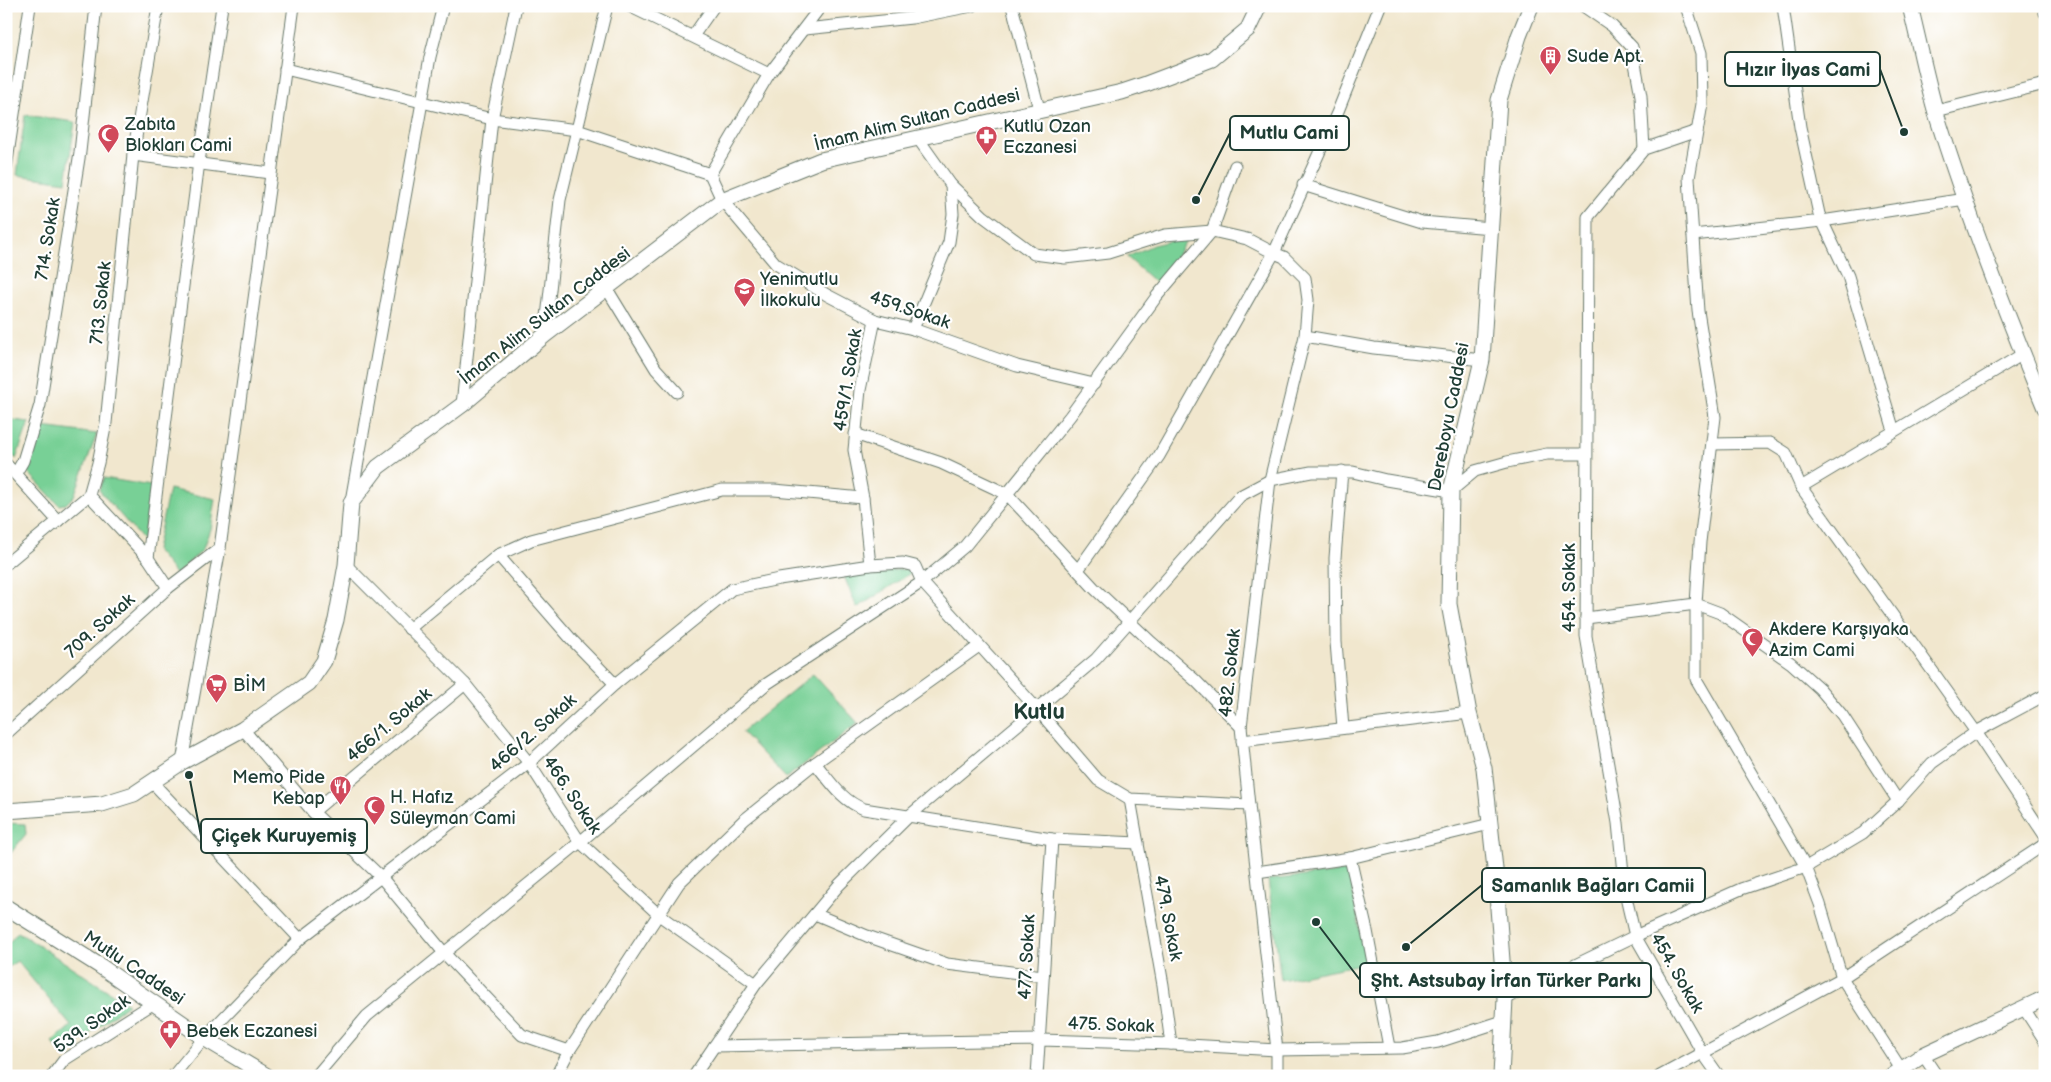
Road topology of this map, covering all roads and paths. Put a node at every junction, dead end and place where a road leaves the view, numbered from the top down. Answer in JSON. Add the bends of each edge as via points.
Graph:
{"nodes":[{"id":1,"x":30,"y":6,"type":"edge"},
{"id":2,"x":96,"y":6,"type":"edge"},
{"id":3,"x":158,"y":6,"type":"edge"},
{"id":4,"x":222,"y":6,"type":"edge"},
{"id":5,"x":294,"y":6,"type":"edge"},
{"id":6,"x":443,"y":6,"type":"edge"},
{"id":7,"x":516,"y":6,"type":"edge"},
{"id":8,"x":607,"y":6,"type":"edge"},
{"id":9,"x":629,"y":6,"type":"edge"},
{"id":10,"x":714,"y":6,"type":"edge"},
{"id":11,"x":821,"y":6,"type":"edge"},
{"id":12,"x":972,"y":6,"type":"edge"},
{"id":13,"x":1012,"y":6,"type":"edge"},
{"id":14,"x":1259,"y":6,"type":"edge"},
{"id":15,"x":1380,"y":6,"type":"edge"},
{"id":16,"x":1531,"y":6,"type":"edge"},
{"id":17,"x":1583,"y":6,"type":"edge"},
{"id":18,"x":1686,"y":6,"type":"edge"},
{"id":19,"x":1783,"y":6,"type":"edge"},
{"id":20,"x":1910,"y":6,"type":"edge"},
{"id":21,"x":2044,"y":6,"type":"edge"},
{"id":22,"x":2045,"y":12,"type":"edge"},
{"id":23,"x":805,"y":29,"type":"junction"},
{"id":24,"x":693,"y":36,"type":"junction"},
{"id":25,"x":285,"y":69,"type":"junction"},
{"id":26,"x":769,"y":74,"type":"junction"},
{"id":27,"x":2045,"y":84,"type":"edge"},
{"id":28,"x":422,"y":101,"type":"junction"},
{"id":29,"x":1039,"y":109,"type":"junction"},
{"id":30,"x":1936,"y":111,"type":"junction"},
{"id":31,"x":492,"y":120,"type":"junction"},
{"id":32,"x":577,"y":130,"type":"junction"},
{"id":33,"x":1697,"y":131,"type":"junction"},
{"id":34,"x":917,"y":138,"type":"junction"},
{"id":35,"x":8,"y":139,"type":"edge"},
{"id":36,"x":1644,"y":149,"type":"junction"},
{"id":37,"x":133,"y":155,"type":"junction"},
{"id":38,"x":199,"y":162,"type":"junction"},
{"id":39,"x":1236,"y":166,"type":"dead end"},
{"id":40,"x":6,"y":168,"type":"edge"},
{"id":41,"x":270,"y":173,"type":"junction"},
{"id":42,"x":710,"y":174,"type":"junction"},
{"id":43,"x":951,"y":185,"type":"junction"},
{"id":44,"x":1303,"y":185,"type":"junction"},
{"id":45,"x":1965,"y":199,"type":"junction"},
{"id":46,"x":722,"y":200,"type":"junction"},
{"id":47,"x":1822,"y":221,"type":"junction"},
{"id":48,"x":1491,"y":228,"type":"junction"},
{"id":49,"x":1212,"y":231,"type":"junction"},
{"id":50,"x":1693,"y":235,"type":"junction"},
{"id":51,"x":1274,"y":252,"type":"junction"},
{"id":52,"x":607,"y":289,"type":"junction"},
{"id":53,"x":876,"y":320,"type":"junction"},
{"id":54,"x":913,"y":329,"type":"junction"},
{"id":55,"x":545,"y":335,"type":"junction"},
{"id":56,"x":1305,"y":336,"type":"junction"},
{"id":57,"x":2023,"y":354,"type":"junction"},
{"id":58,"x":1482,"y":360,"type":"junction"},
{"id":59,"x":1094,"y":384,"type":"junction"},
{"id":60,"x":677,"y":392,"type":"dead end"},
{"id":61,"x":462,"y":405,"type":"junction"},
{"id":62,"x":2045,"y":408,"type":"edge"},
{"id":63,"x":1894,"y":431,"type":"junction"},
{"id":64,"x":855,"y":434,"type":"junction"},
{"id":65,"x":1712,"y":444,"type":"junction"},
{"id":66,"x":1586,"y":454,"type":"junction"},
{"id":67,"x":6,"y":464,"type":"edge"},
{"id":68,"x":1342,"y":471,"type":"junction"},
{"id":69,"x":16,"y":473,"type":"junction"},
{"id":70,"x":1270,"y":480,"type":"junction"},
{"id":71,"x":1801,"y":487,"type":"junction"},
{"id":72,"x":1451,"y":491,"type":"junction"},
{"id":73,"x":89,"y":494,"type":"junction"},
{"id":74,"x":1007,"y":494,"type":"junction"},
{"id":75,"x":863,"y":498,"type":"junction"},
{"id":76,"x":351,"y":502,"type":"junction"},
{"id":77,"x":58,"y":520,"type":"junction"},
{"id":78,"x":220,"y":548,"type":"junction"},
{"id":79,"x":498,"y":555,"type":"junction"},
{"id":80,"x":148,"y":558,"type":"junction"},
{"id":81,"x":6,"y":564,"type":"edge"},
{"id":82,"x":346,"y":565,"type":"junction"},
{"id":83,"x":870,"y":565,"type":"junction"},
{"id":84,"x":1078,"y":570,"type":"junction"},
{"id":85,"x":922,"y":582,"type":"junction"},
{"id":86,"x":168,"y":588,"type":"junction"},
{"id":87,"x":1696,"y":604,"type":"junction"},
{"id":88,"x":1586,"y":618,"type":"junction"},
{"id":89,"x":1129,"y":622,"type":"junction"},
{"id":90,"x":409,"y":628,"type":"junction"},
{"id":91,"x":979,"y":646,"type":"junction"},
{"id":92,"x":465,"y":684,"type":"junction"},
{"id":93,"x":615,"y":684,"type":"junction"},
{"id":94,"x":2045,"y":695,"type":"edge"},
{"id":95,"x":1037,"y":709,"type":"junction"},
{"id":96,"x":1469,"y":712,"type":"junction"},
{"id":97,"x":1242,"y":727,"type":"junction"},
{"id":98,"x":1343,"y":728,"type":"junction"},
{"id":99,"x":243,"y":729,"type":"junction"},
{"id":100,"x":1976,"y":732,"type":"junction"},
{"id":101,"x":6,"y":734,"type":"edge"},
{"id":102,"x":1242,"y":741,"type":"junction"},
{"id":103,"x":182,"y":762,"type":"junction"},
{"id":104,"x":529,"y":763,"type":"junction"},
{"id":105,"x":815,"y":763,"type":"junction"},
{"id":106,"x":152,"y":782,"type":"junction"},
{"id":107,"x":1130,"y":799,"type":"junction"},
{"id":108,"x":1898,"y":801,"type":"junction"},
{"id":109,"x":1249,"y":805,"type":"junction"},
{"id":110,"x":6,"y":811,"type":"edge"},
{"id":111,"x":313,"y":812,"type":"junction"},
{"id":112,"x":909,"y":816,"type":"junction"},
{"id":113,"x":1490,"y":824,"type":"junction"},
{"id":114,"x":2045,"y":836,"type":"edge"},
{"id":115,"x":1052,"y":839,"type":"junction"},
{"id":116,"x":580,"y":842,"type":"junction"},
{"id":117,"x":1138,"y":844,"type":"junction"},
{"id":118,"x":2045,"y":844,"type":"edge"},
{"id":119,"x":1350,"y":858,"type":"junction"},
{"id":120,"x":1806,"y":867,"type":"junction"},
{"id":121,"x":1257,"y":872,"type":"junction"},
{"id":122,"x":382,"y":877,"type":"junction"},
{"id":123,"x":6,"y":907,"type":"edge"},
{"id":124,"x":815,"y":914,"type":"junction"},
{"id":125,"x":659,"y":915,"type":"junction"},
{"id":126,"x":1635,"y":936,"type":"junction"},
{"id":127,"x":300,"y":939,"type":"junction"},
{"id":128,"x":445,"y":954,"type":"junction"},
{"id":129,"x":1043,"y":976,"type":"junction"},
{"id":130,"x":1842,"y":978,"type":"junction"},
{"id":131,"x":756,"y":984,"type":"junction"},
{"id":132,"x":2045,"y":998,"type":"edge"},
{"id":133,"x":1505,"y":999,"type":"junction"},
{"id":134,"x":154,"y":1002,"type":"junction"},
{"id":135,"x":2023,"y":1008,"type":"junction"},
{"id":136,"x":1503,"y":1020,"type":"junction"},
{"id":137,"x":204,"y":1038,"type":"junction"},
{"id":138,"x":1040,"y":1040,"type":"junction"},
{"id":139,"x":2045,"y":1041,"type":"edge"},
{"id":140,"x":1171,"y":1044,"type":"junction"},
{"id":141,"x":714,"y":1046,"type":"junction"},
{"id":142,"x":1389,"y":1047,"type":"junction"},
{"id":143,"x":1504,"y":1048,"type":"junction"},
{"id":144,"x":1277,"y":1050,"type":"junction"},
{"id":145,"x":569,"y":1051,"type":"junction"},
{"id":146,"x":1702,"y":1052,"type":"junction"},
{"id":147,"x":1924,"y":1055,"type":"junction"},
{"id":148,"x":1896,"y":1073,"type":"edge"},
{"id":149,"x":52,"y":1076,"type":"edge"},
{"id":150,"x":173,"y":1076,"type":"edge"},
{"id":151,"x":267,"y":1076,"type":"edge"},
{"id":152,"x":316,"y":1076,"type":"edge"},
{"id":153,"x":556,"y":1076,"type":"edge"},
{"id":154,"x":694,"y":1076,"type":"edge"},
{"id":155,"x":1037,"y":1076,"type":"edge"},
{"id":156,"x":1277,"y":1076,"type":"edge"},
{"id":157,"x":1496,"y":1076,"type":"edge"},
{"id":158,"x":1501,"y":1076,"type":"edge"},
{"id":159,"x":1660,"y":1076,"type":"edge"},
{"id":160,"x":1719,"y":1076,"type":"edge"},
{"id":161,"x":1937,"y":1076,"type":"edge"}],
"edges":[{"from":1,"to":35,"type":"street"},
{"from":2,"to":69,"type":"street","name":"714. Sokak","via":[[80,152],[40,405],[24,461]]},
{"from":3,"to":37,"type":"street","name":"713. Sokak"},
{"from":4,"to":38,"type":"street"},
{"from":5,"to":25,"type":"street"},
{"from":6,"to":28,"type":"street"},
{"from":7,"to":31,"type":"street"},
{"from":8,"to":32,"type":"street"},
{"from":9,"to":24,"type":"street"},
{"from":10,"to":24,"type":"street"},
{"from":11,"to":23,"type":"street"},
{"from":12,"to":23,"type":"street","via":[[912,18]]},
{"from":13,"to":29,"type":"street"},
{"from":14,"to":29,"type":"street","name":"İmam Alim Sultan Caddesi","via":[[1248,29],[1212,59],[1122,92]]},
{"from":15,"to":44,"type":"street","via":[[1338,111]]},
{"from":16,"to":48,"type":"street","name":"Dereboyu Caddesi","via":[[1499,100]]},
{"from":17,"to":36,"type":"street","via":[[1612,26],[1632,47],[1641,96]]},
{"from":18,"to":33,"type":"street","via":[[1701,53],[1702,104]]},
{"from":19,"to":47,"type":"street","via":[[1800,127]]},
{"from":20,"to":30,"type":"street"},
{"from":21,"to":22,"type":"street"},
{"from":23,"to":26,"type":"street"},
{"from":24,"to":26,"type":"street"},
{"from":25,"to":28,"type":"street"},
{"from":25,"to":41,"type":"street"},
{"from":26,"to":42,"type":"street"},
{"from":27,"to":30,"type":"street"},
{"from":28,"to":31,"type":"street"},
{"from":28,"to":76,"type":"street"},
{"from":29,"to":34,"type":"street","name":"İmam Alim Sultan Caddesi"},
{"from":30,"to":45,"type":"street"},
{"from":31,"to":32,"type":"street"},
{"from":31,"to":61,"type":"street"},
{"from":32,"to":42,"type":"street"},
{"from":32,"to":55,"type":"street","via":[[560,200]]},
{"from":33,"to":36,"type":"street"},
{"from":33,"to":50,"type":"street","via":[[1688,178]]},
{"from":34,"to":43,"type":"street"},
{"from":34,"to":46,"type":"street","name":"İmam Alim Sultan Caddesi","via":[[821,160]]},
{"from":35,"to":40,"type":"street"},
{"from":36,"to":66,"type":"street","name":"454. Sokak","via":[[1588,217]]},
{"from":37,"to":38,"type":"street"},
{"from":37,"to":73,"type":"street","name":"713. Sokak","via":[[106,423]]},
{"from":38,"to":41,"type":"street"},
{"from":38,"to":80,"type":"street"},
{"from":39,"to":49,"type":"street"},
{"from":41,"to":78,"type":"street"},
{"from":42,"to":46,"type":"street","name":"459.Sokak"},
{"from":43,"to":49,"type":"street","via":[[983,216],[1034,254],[1065,258],[1108,253],[1165,235]]},
{"from":43,"to":54,"type":"street","via":[[953,214],[949,242]]},
{"from":44,"to":48,"type":"street","via":[[1422,222]]},
{"from":44,"to":51,"type":"street"},
{"from":45,"to":47,"type":"street"},
{"from":45,"to":57,"type":"street"},
{"from":46,"to":52,"type":"street","name":"İmam Alim Sultan Caddesi"},
{"from":46,"to":53,"type":"street","name":"459.Sokak","via":[[776,264]]},
{"from":47,"to":50,"type":"street"},
{"from":47,"to":63,"type":"street","via":[[1848,276]]},
{"from":48,"to":58,"type":"street","name":"Dereboyu Caddesi"},
{"from":49,"to":51,"type":"street","via":[[1247,239]]},
{"from":49,"to":59,"type":"street","via":[[1157,296]]},
{"from":50,"to":65,"type":"street","via":[[1698,311],[1715,417]]},
{"from":51,"to":56,"type":"street","name":"482. Sokak","via":[[1284,257],[1305,278],[1308,300]]},
{"from":51,"to":84,"type":"street","via":[[1159,456]]},
{"from":52,"to":55,"type":"street","name":"İmam Alim Sultan Caddesi"},
{"from":52,"to":60,"type":"street","via":[[656,369]]},
{"from":53,"to":54,"type":"street","name":"459.Sokak"},
{"from":53,"to":64,"type":"street","name":"459/1. Sokak","via":[[860,390]]},
{"from":54,"to":59,"type":"street","name":"459.Sokak","via":[[1017,366]]},
{"from":55,"to":61,"type":"street","name":"İmam Alim Sultan Caddesi"},
{"from":56,"to":58,"type":"street","via":[[1374,348]]},
{"from":56,"to":70,"type":"street","name":"482. Sokak"},
{"from":57,"to":62,"type":"street"},
{"from":57,"to":63,"type":"street"},
{"from":58,"to":72,"type":"street","name":"Dereboyu Caddesi"},
{"from":59,"to":74,"type":"street"},
{"from":61,"to":76,"type":"street","name":"İmam Alim Sultan Caddesi","via":[[378,467]]},
{"from":63,"to":71,"type":"street"},
{"from":64,"to":74,"type":"street","via":[[941,463]]},
{"from":64,"to":75,"type":"street","name":"459/1. Sokak","via":[[854,450]]},
{"from":65,"to":71,"type":"street","via":[[1770,443],[1786,453]]},
{"from":65,"to":87,"type":"street"},
{"from":66,"to":72,"type":"street","via":[[1547,454],[1507,462],[1475,472]]},
{"from":66,"to":88,"type":"street","name":"454. Sokak"},
{"from":67,"to":69,"type":"street"},
{"from":68,"to":70,"type":"street","via":[[1311,472]]},
{"from":68,"to":72,"type":"street"},
{"from":68,"to":98,"type":"street","via":[[1335,558],[1336,642]]},
{"from":69,"to":77,"type":"street"},
{"from":70,"to":89,"type":"street","via":[[1240,496]]},
{"from":70,"to":97,"type":"street","name":"482. Sokak"},
{"from":71,"to":100,"type":"street"},
{"from":72,"to":96,"type":"street","name":"Dereboyu Caddesi","via":[[1449,604]]},
{"from":73,"to":77,"type":"street"},
{"from":73,"to":80,"type":"street"},
{"from":74,"to":84,"type":"street"},
{"from":74,"to":85,"type":"street","via":[[965,546]]},
{"from":75,"to":79,"type":"street","via":[[774,490],[722,490],[531,540]]},
{"from":75,"to":83,"type":"street","name":"459/1. Sokak"},
{"from":76,"to":82,"type":"street"},
{"from":77,"to":81,"type":"street"},
{"from":78,"to":86,"type":"street","name":"709. Sokak"},
{"from":78,"to":103,"type":"street"},
{"from":79,"to":90,"type":"street"},
{"from":79,"to":93,"type":"street"},
{"from":80,"to":86,"type":"street"},
{"from":82,"to":90,"type":"street","name":"466. Sokak"},
{"from":82,"to":99,"type":"street","via":[[336,620],[324,661],[309,683]]},
{"from":83,"to":85,"type":"street","name":"466/2. Sokak","via":[[903,563],[915,566]]},
{"from":83,"to":93,"type":"street","name":"466/2. Sokak","via":[[732,589]]},
{"from":84,"to":89,"type":"street"},
{"from":85,"to":91,"type":"street"},
{"from":85,"to":116,"type":"street","via":[[765,685]]},
{"from":86,"to":101,"type":"street","name":"709. Sokak"},
{"from":87,"to":88,"type":"street"},
{"from":87,"to":108,"type":"street","via":[[1720,613],[1791,663],[1820,689],[1842,715]]},
{"from":87,"to":120,"type":"street","via":[[1696,679]]},
{"from":88,"to":126,"type":"street","name":"454. Sokak","via":[[1586,636],[1618,823],[1625,893]]},
{"from":89,"to":95,"type":"street","via":[[1096,660]]},
{"from":89,"to":97,"type":"street"},
{"from":90,"to":92,"type":"street","name":"466. Sokak"},
{"from":91,"to":95,"type":"street"},
{"from":91,"to":105,"type":"street"},
{"from":92,"to":104,"type":"street","name":"466. Sokak"},
{"from":92,"to":111,"type":"street","name":"466/1. Sokak"},
{"from":93,"to":104,"type":"street","name":"466/2. Sokak"},
{"from":94,"to":100,"type":"street"},
{"from":95,"to":107,"type":"street","via":[[1098,780]]},
{"from":95,"to":112,"type":"street"},
{"from":96,"to":98,"type":"street"},
{"from":96,"to":113,"type":"street","name":"Dereboyu Caddesi","via":[[1484,768]]},
{"from":97,"to":102,"type":"street","name":"482. Sokak"},
{"from":98,"to":102,"type":"street"},
{"from":99,"to":103,"type":"street"},
{"from":99,"to":111,"type":"street"},
{"from":100,"to":108,"type":"street","via":[[1932,763]]},
{"from":100,"to":114,"type":"street"},
{"from":102,"to":109,"type":"street","name":"482. Sokak"},
{"from":103,"to":106,"type":"street"},
{"from":104,"to":116,"type":"street","name":"466. Sokak"},
{"from":104,"to":122,"type":"street","name":"466/2. Sokak"},
{"from":105,"to":112,"type":"street","via":[[851,804]]},
{"from":105,"to":125,"type":"street","via":[[744,820],[679,883]]},
{"from":106,"to":110,"type":"street","via":[[134,794],[102,804]]},
{"from":106,"to":127,"type":"street"},
{"from":107,"to":109,"type":"street"},
{"from":107,"to":117,"type":"street","name":"479. Sokak"},
{"from":108,"to":120,"type":"street","via":[[1863,833]]},
{"from":109,"to":121,"type":"street","name":"482. Sokak"},
{"from":111,"to":122,"type":"street"},
{"from":112,"to":115,"type":"street"},
{"from":112,"to":124,"type":"street","via":[[839,885]]},
{"from":113,"to":119,"type":"street"},
{"from":113,"to":133,"type":"street","name":"Dereboyu Caddesi"},
{"from":115,"to":117,"type":"street"},
{"from":115,"to":129,"type":"street","name":"477. Sokak"},
{"from":116,"to":125,"type":"street","name":"466. Sokak"},
{"from":116,"to":128,"type":"street"},
{"from":117,"to":140,"type":"street","name":"479. Sokak"},
{"from":118,"to":130,"type":"street"},
{"from":119,"to":121,"type":"street"},
{"from":119,"to":142,"type":"street"},
{"from":120,"to":126,"type":"street","via":[[1741,889]]},
{"from":120,"to":130,"type":"street"},
{"from":121,"to":144,"type":"street","name":"482. Sokak"},
{"from":122,"to":127,"type":"street","name":"466/2. Sokak"},
{"from":122,"to":128,"type":"street"},
{"from":123,"to":134,"type":"street","name":"Mutlu Caddesi"},
{"from":124,"to":129,"type":"street","via":[[947,964]]},
{"from":124,"to":131,"type":"street"},
{"from":125,"to":131,"type":"street","name":"466. Sokak"},
{"from":125,"to":145,"type":"street"},
{"from":126,"to":133,"type":"street"},
{"from":126,"to":146,"type":"street","name":"454. Sokak"},
{"from":127,"to":137,"type":"street","name":"466/2. Sokak"},
{"from":128,"to":145,"type":"street","via":[[522,1035]]},
{"from":128,"to":152,"type":"street","via":[[367,1016]]},
{"from":129,"to":138,"type":"street","name":"477. Sokak"},
{"from":130,"to":146,"type":"street"},
{"from":130,"to":148,"type":"street"},
{"from":131,"to":141,"type":"street"},
{"from":132,"to":135,"type":"street"},
{"from":133,"to":136,"type":"street","name":"Dereboyu Caddesi"},
{"from":134,"to":137,"type":"street","name":"Mutlu Caddesi"},
{"from":134,"to":149,"type":"street","name":"539. Sokak","via":[[64,1060]]},
{"from":135,"to":139,"type":"street"},
{"from":135,"to":147,"type":"street"},
{"from":136,"to":142,"type":"street","name":"475. Sokak","via":[[1438,1042]]},
{"from":136,"to":143,"type":"street","name":"Dereboyu Caddesi"},
{"from":137,"to":150,"type":"street","name":"466/2. Sokak"},
{"from":137,"to":151,"type":"street","name":"Mutlu Caddesi"},
{"from":138,"to":140,"type":"street","name":"475. Sokak"},
{"from":138,"to":141,"type":"street","name":"475. Sokak"},
{"from":138,"to":155,"type":"street","name":"477. Sokak"},
{"from":140,"to":144,"type":"street","name":"475. Sokak"},
{"from":141,"to":154,"type":"street"},
{"from":142,"to":144,"type":"street","name":"475. Sokak"},
{"from":143,"to":157,"type":"street"},
{"from":143,"to":158,"type":"street","name":"Dereboyu Caddesi"},
{"from":144,"to":156,"type":"street","name":"482. Sokak"},
{"from":145,"to":153,"type":"street"},
{"from":146,"to":159,"type":"street"},
{"from":146,"to":160,"type":"street","name":"454. Sokak"},
{"from":147,"to":148,"type":"street"},
{"from":147,"to":161,"type":"street"}]}
